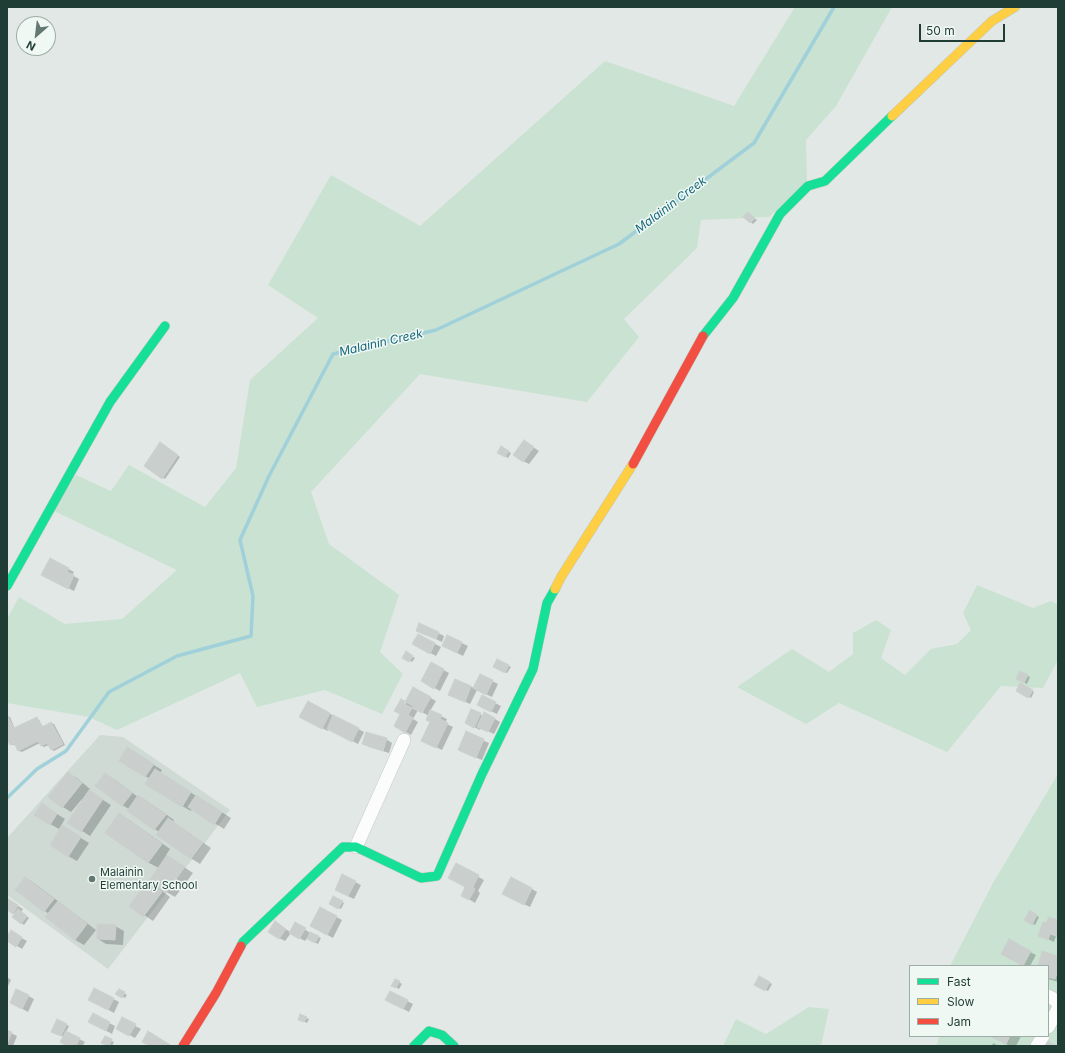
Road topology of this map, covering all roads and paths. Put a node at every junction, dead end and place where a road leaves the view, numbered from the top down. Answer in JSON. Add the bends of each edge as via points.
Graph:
{"nodes":[{"id":1,"x":1015,"y":7,"type":"edge"},
{"id":2,"x":165,"y":326,"type":"dead end"},
{"id":3,"x":7,"y":586,"type":"edge"},
{"id":4,"x":404,"y":740,"type":"dead end"},
{"id":5,"x":356,"y":847,"type":"junction"},
{"id":6,"x":1049,"y":996,"type":"edge"},
{"id":7,"x":1058,"y":1004,"type":"edge"},
{"id":8,"x":1058,"y":1009,"type":"edge"},
{"id":9,"x":1049,"y":1025,"type":"edge"},
{"id":10,"x":1042,"y":1037,"type":"edge"},
{"id":11,"x":183,"y":1046,"type":"edge"},
{"id":12,"x":414,"y":1046,"type":"edge"},
{"id":13,"x":454,"y":1046,"type":"edge"},
{"id":14,"x":1037,"y":1046,"type":"edge"}],
"edges":[{"from":1,"to":5,"type":"street","via":[[992,21],[825,181],[808,186],[780,214],[733,298],[705,333],[638,457],[547,603],[532,669],[437,876],[421,878]]},
{"from":2,"to":3,"type":"street","via":[[110,402]]},
{"from":4,"to":5,"type":"street"},
{"from":5,"to":11,"type":"street","via":[[343,847],[243,942],[216,993]]},
{"from":6,"to":7,"type":"street"},
{"from":8,"to":9,"type":"street"},
{"from":10,"to":14,"type":"street"},
{"from":12,"to":13,"type":"street","via":[[429,1031],[442,1035]]}]}
